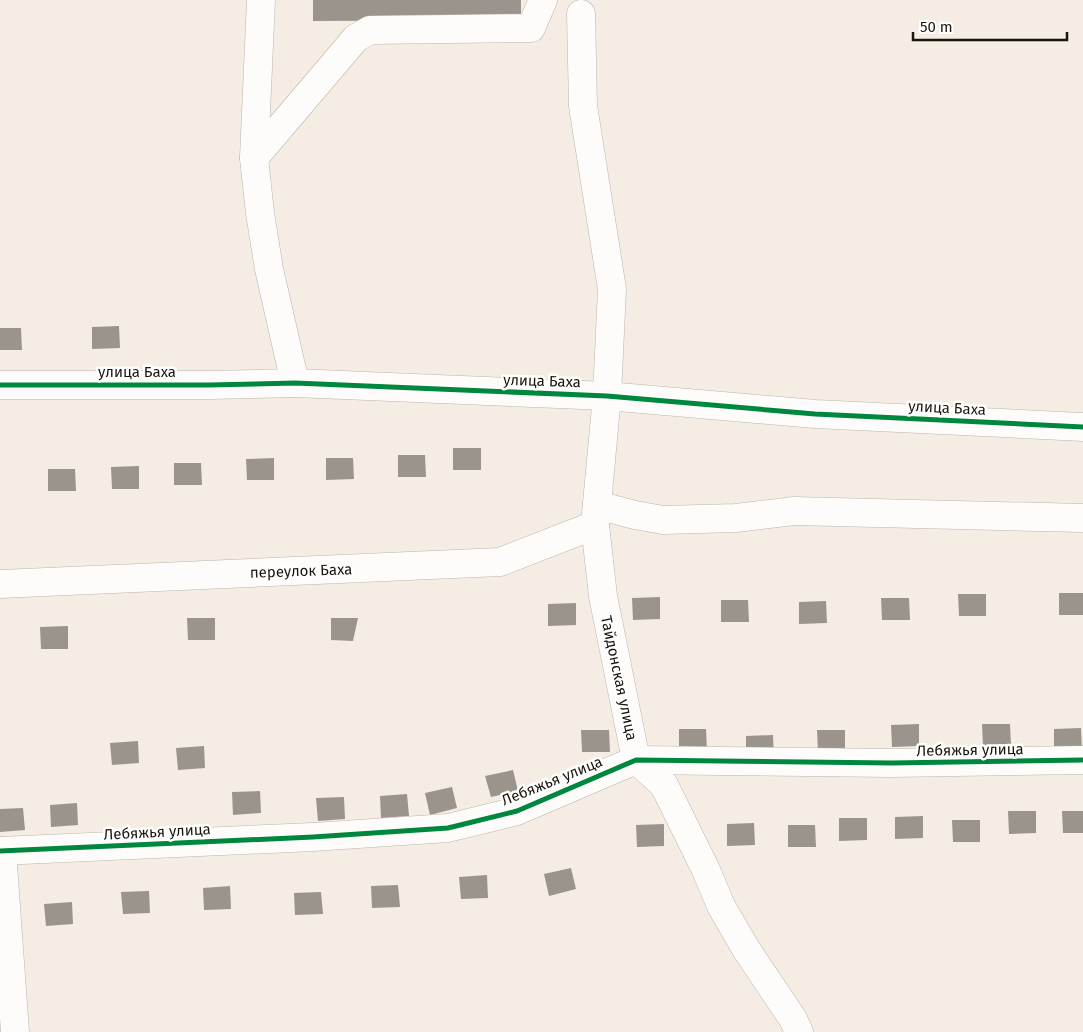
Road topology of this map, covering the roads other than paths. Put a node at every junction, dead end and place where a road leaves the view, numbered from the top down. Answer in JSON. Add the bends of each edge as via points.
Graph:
{"nodes":[{"id":1,"x":261,"y":0,"type":"edge"},
{"id":2,"x":543,"y":0,"type":"edge"},
{"id":3,"x":581,"y":14,"type":"dead end"},
{"id":4,"x":254,"y":158,"type":"junction"},
{"id":5,"x":295,"y":383,"type":"junction"},
{"id":6,"x":0,"y":385,"type":"edge"},
{"id":7,"x":607,"y":396,"type":"junction"},
{"id":8,"x":1083,"y":427,"type":"edge"},
{"id":9,"x":596,"y":515,"type":"junction"},
{"id":10,"x":1083,"y":518,"type":"edge"},
{"id":11,"x":0,"y":584,"type":"edge"},
{"id":12,"x":636,"y":760,"type":"junction"},
{"id":13,"x":1083,"y":760,"type":"edge"},
{"id":14,"x":1,"y":851,"type":"edge"},
{"id":15,"x":15,"y":1032,"type":"edge"},
{"id":16,"x":800,"y":1032,"type":"edge"}],
"edges":[{"from":1,"to":4,"type":"street"},
{"from":2,"to":4,"type":"street","via":[[530,28],[370,30],[356,38]]},
{"from":3,"to":7,"type":"street","name":"Тайдонская улица","via":[[583,106],[612,289]]},
{"from":4,"to":5,"type":"street","via":[[269,269]]},
{"from":5,"to":6,"type":"street","name":"улица Баха"},
{"from":5,"to":7,"type":"street","name":"улица Баха"},
{"from":7,"to":8,"type":"street","name":"улица Баха","via":[[815,414]]},
{"from":7,"to":9,"type":"street","name":"Тайдонская улица"},
{"from":9,"to":10,"type":"street","via":[[635,515],[663,520],[736,518],[794,511]]},
{"from":9,"to":11,"type":"street","name":"переулок Баха","via":[[500,562]]},
{"from":9,"to":12,"type":"street","name":"Тайдонская улица","via":[[603,596]]},
{"from":12,"to":13,"type":"street","name":"Лебяжья улица","via":[[892,763]]},
{"from":12,"to":14,"type":"street","name":"Лебяжья улица","via":[[517,811],[448,828]]},
{"from":12,"to":16,"type":"street","name":"Тайдонская улица","via":[[664,785],[721,906]]},
{"from":14,"to":15,"type":"street"}]}
